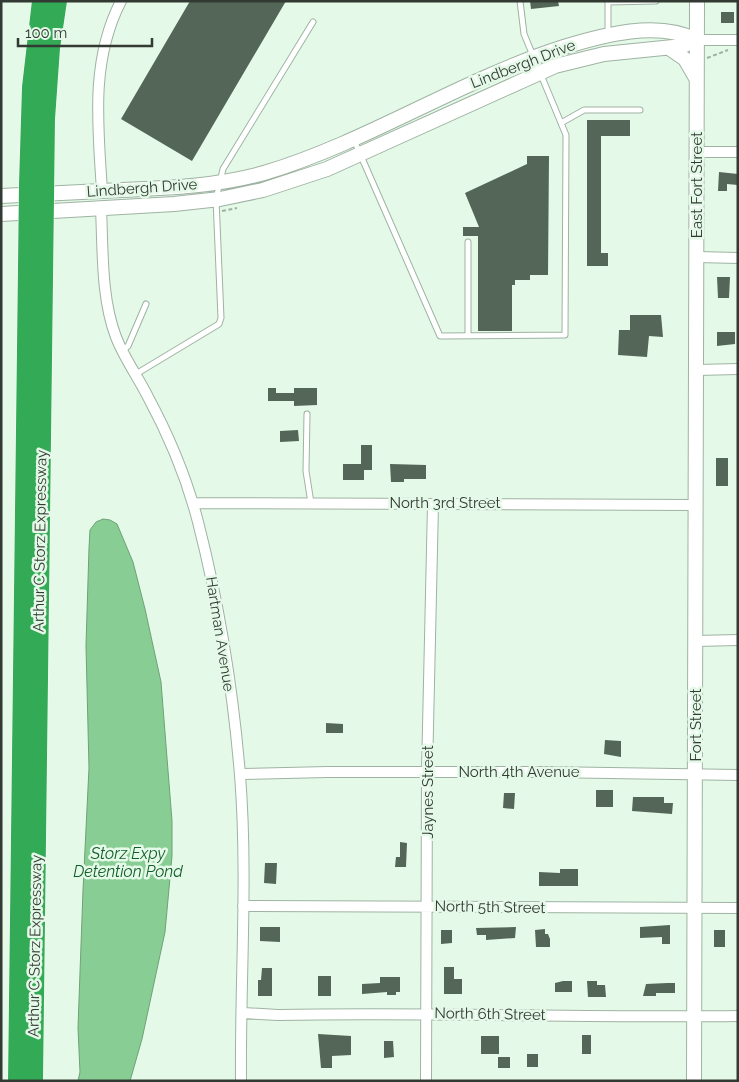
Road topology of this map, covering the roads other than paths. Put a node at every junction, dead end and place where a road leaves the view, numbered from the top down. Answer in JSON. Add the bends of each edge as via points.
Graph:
{"nodes":[{"id":1,"x":41,"y":1,"type":"edge"},
{"id":2,"x":58,"y":1,"type":"edge"},
{"id":3,"x":121,"y":1,"type":"edge"},
{"id":4,"x":520,"y":1,"type":"edge"},
{"id":5,"x":656,"y":1,"type":"edge"},
{"id":6,"x":696,"y":1,"type":"edge"},
{"id":7,"x":608,"y":2,"type":"edge"},
{"id":8,"x":313,"y":22,"type":"dead end"},
{"id":9,"x":670,"y":30,"type":"junction"},
{"id":10,"x":608,"y":36,"type":"junction"},
{"id":11,"x":696,"y":40,"type":"junction"},
{"id":12,"x":738,"y":40,"type":"edge"},
{"id":13,"x":669,"y":48,"type":"junction"},
{"id":14,"x":534,"y":58,"type":"junction"},
{"id":15,"x":540,"y":72,"type":"junction"},
{"id":16,"x":697,"y":81,"type":"junction"},
{"id":17,"x":640,"y":110,"type":"dead end"},
{"id":18,"x":561,"y":123,"type":"junction"},
{"id":19,"x":353,"y":138,"type":"junction"},
{"id":20,"x":697,"y":152,"type":"junction"},
{"id":21,"x":738,"y":152,"type":"edge"},
{"id":22,"x":360,"y":154,"type":"junction"},
{"id":23,"x":220,"y":182,"type":"junction"},
{"id":24,"x":102,"y":191,"type":"junction"},
{"id":25,"x":1,"y":196,"type":"edge"},
{"id":26,"x":216,"y":199,"type":"junction"},
{"id":27,"x":36,"y":203,"type":"junction"},
{"id":28,"x":101,"y":208,"type":"junction"},
{"id":29,"x":1,"y":214,"type":"edge"},
{"id":30,"x":468,"y":242,"type":"dead end"},
{"id":31,"x":697,"y":257,"type":"junction"},
{"id":32,"x":738,"y":258,"type":"edge"},
{"id":33,"x":146,"y":304,"type":"dead end"},
{"id":34,"x":468,"y":336,"type":"junction"},
{"id":35,"x":122,"y":351,"type":"junction"},
{"id":36,"x":697,"y":370,"type":"junction"},
{"id":37,"x":738,"y":370,"type":"edge"},
{"id":38,"x":136,"y":374,"type":"junction"},
{"id":39,"x":307,"y":414,"type":"dead end"},
{"id":40,"x":193,"y":503,"type":"junction"},
{"id":41,"x":311,"y":503,"type":"junction"},
{"id":42,"x":433,"y":504,"type":"junction"},
{"id":43,"x":697,"y":504,"type":"junction"},
{"id":44,"x":738,"y":640,"type":"edge"},
{"id":45,"x":696,"y":641,"type":"junction"},
{"id":46,"x":428,"y":772,"type":"junction"},
{"id":47,"x":240,"y":774,"type":"junction"},
{"id":48,"x":738,"y":775,"type":"edge"},
{"id":49,"x":696,"y":776,"type":"junction"},
{"id":50,"x":243,"y":906,"type":"junction"},
{"id":51,"x":428,"y":906,"type":"junction"},
{"id":52,"x":695,"y":908,"type":"junction"},
{"id":53,"x":738,"y":908,"type":"edge"},
{"id":54,"x":243,"y":1013,"type":"junction"},
{"id":55,"x":426,"y":1013,"type":"junction"},
{"id":56,"x":694,"y":1016,"type":"junction"},
{"id":57,"x":738,"y":1016,"type":"edge"},
{"id":58,"x":17,"y":1081,"type":"edge"},
{"id":59,"x":34,"y":1081,"type":"edge"},
{"id":60,"x":241,"y":1081,"type":"edge"},
{"id":61,"x":426,"y":1081,"type":"edge"},
{"id":62,"x":694,"y":1081,"type":"edge"}],
"edges":[{"from":1,"to":27,"type":"highway","name":"Arthur C Storz Expressway","via":[[31,87]]},
{"from":2,"to":27,"type":"highway","name":"Arthur C Storz Expressway"},
{"from":3,"to":24,"type":"street","via":[[109,31],[99,74],[97,111]]},
{"from":4,"to":14,"type":"lane","via":[[524,34]]},
{"from":5,"to":7,"type":"lane"},
{"from":6,"to":9,"type":"street","via":[[691,16]]},
{"from":6,"to":11,"type":"street","name":"East Fort Street"},
{"from":7,"to":10,"type":"lane"},
{"from":8,"to":23,"type":"lane","via":[[224,165]]},
{"from":9,"to":10,"type":"street","name":"Lindbergh Drive"},
{"from":9,"to":11,"type":"street","name":"Lindbergh Drive"},
{"from":10,"to":14,"type":"street","name":"Lindbergh Drive"},
{"from":11,"to":12,"type":"street"},
{"from":11,"to":13,"type":"street","name":"Lindbergh Drive"},
{"from":11,"to":16,"type":"street","name":"East Fort Street"},
{"from":13,"to":15,"type":"street","name":"Lindbergh Drive","via":[[604,54]]},
{"from":13,"to":16,"type":"street","via":[[684,59]]},
{"from":14,"to":15,"type":"lane"},
{"from":14,"to":19,"type":"street","name":"Lindbergh Drive"},
{"from":15,"to":18,"type":"lane"},
{"from":15,"to":22,"type":"street","name":"Lindbergh Drive"},
{"from":16,"to":20,"type":"street","name":"East Fort Street"},
{"from":17,"to":18,"type":"lane","via":[[584,110]]},
{"from":18,"to":34,"type":"lane","via":[[566,135],[565,335]]},
{"from":19,"to":22,"type":"lane"},
{"from":19,"to":23,"type":"street","name":"Lindbergh Drive","via":[[278,168]]},
{"from":20,"to":21,"type":"street"},
{"from":20,"to":31,"type":"street","name":"East Fort Street"},
{"from":22,"to":26,"type":"street","name":"Lindbergh Drive","via":[[286,184]]},
{"from":22,"to":34,"type":"lane","via":[[440,336]]},
{"from":23,"to":24,"type":"street","name":"Lindbergh Drive"},
{"from":23,"to":26,"type":"lane"},
{"from":24,"to":27,"type":"street","name":"Lindbergh Drive"},
{"from":25,"to":27,"type":"street","name":"Lindbergh Drive"},
{"from":26,"to":28,"type":"street","name":"Lindbergh Drive"},
{"from":26,"to":38,"type":"lane","via":[[221,318],[218,324]]},
{"from":27,"to":28,"type":"street","name":"Lindbergh Drive"},
{"from":27,"to":29,"type":"street","name":"Lindbergh Drive"},
{"from":27,"to":58,"type":"highway","name":"Arthur C Storz Expressway"},
{"from":27,"to":59,"type":"highway","name":"Arthur C Storz Expressway"},
{"from":28,"to":35,"type":"street","name":"Hartman Avenue","via":[[107,299]]},
{"from":30,"to":34,"type":"lane"},
{"from":31,"to":32,"type":"street"},
{"from":31,"to":36,"type":"street","name":"East Fort Street"},
{"from":33,"to":35,"type":"lane","via":[[128,346]]},
{"from":35,"to":38,"type":"street","name":"Hartman Avenue"},
{"from":36,"to":37,"type":"street"},
{"from":36,"to":43,"type":"street","name":"Fort Street"},
{"from":38,"to":40,"type":"street","name":"Hartman Avenue","via":[[168,438]]},
{"from":39,"to":41,"type":"lane","via":[[306,471]]},
{"from":40,"to":41,"type":"street","name":"North 3rd Street"},
{"from":40,"to":47,"type":"street","name":"Hartman Avenue","via":[[217,608]]},
{"from":41,"to":42,"type":"street","name":"North 3rd Street"},
{"from":42,"to":43,"type":"street","name":"North 3rd Street"},
{"from":42,"to":46,"type":"street","name":"Jaynes Street"},
{"from":43,"to":45,"type":"street","name":"Fort Street"},
{"from":44,"to":45,"type":"street"},
{"from":45,"to":49,"type":"street","name":"Fort Street"},
{"from":46,"to":47,"type":"street","name":"North 4th Avenue"},
{"from":46,"to":49,"type":"street","name":"North 4th Avenue"},
{"from":46,"to":51,"type":"street","name":"Jaynes Street"},
{"from":47,"to":50,"type":"street","name":"Hartman Avenue"},
{"from":48,"to":49,"type":"street","name":"North 4th Avenue"},
{"from":49,"to":52,"type":"street","name":"Fort Street"},
{"from":50,"to":51,"type":"street","name":"North 5th Street"},
{"from":50,"to":54,"type":"street","name":"Hartman Avenue"},
{"from":51,"to":52,"type":"street","name":"North 5th Street"},
{"from":51,"to":55,"type":"street","name":"Jaynes Street"},
{"from":52,"to":53,"type":"street","name":"North 5th Street"},
{"from":52,"to":56,"type":"street","name":"Fort Street"},
{"from":54,"to":55,"type":"street","name":"North 6th Street"},
{"from":54,"to":60,"type":"street","name":"Hartman Avenue"},
{"from":55,"to":56,"type":"street","name":"North 6th Street"},
{"from":55,"to":61,"type":"street","name":"Jaynes Street"},
{"from":56,"to":57,"type":"street","name":"North 6th Street"},
{"from":56,"to":62,"type":"street","name":"Fort Street"}]}
